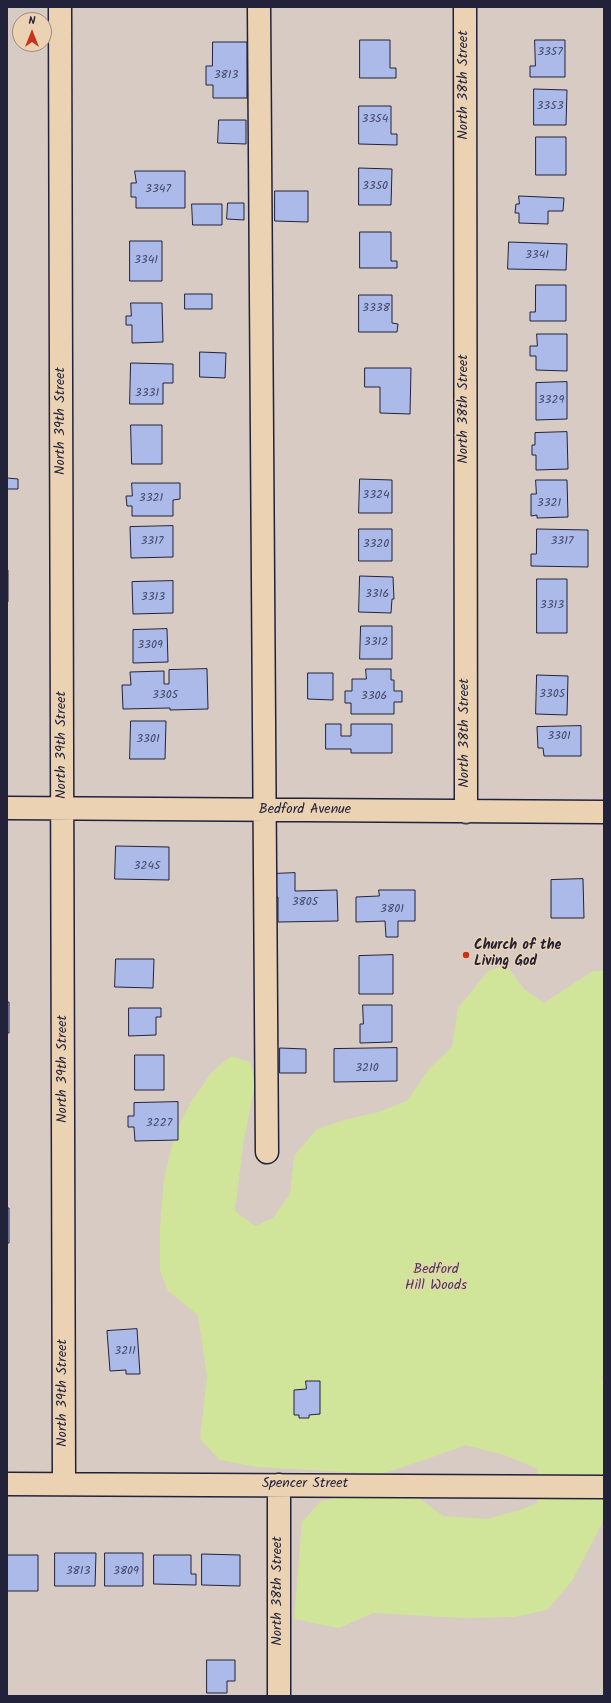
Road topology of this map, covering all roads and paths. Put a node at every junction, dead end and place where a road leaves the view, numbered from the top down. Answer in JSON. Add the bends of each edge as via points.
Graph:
{"nodes":[{"id":1,"x":60,"y":7,"type":"edge"},
{"id":2,"x":259,"y":7,"type":"edge"},
{"id":3,"x":465,"y":7,"type":"edge"},
{"id":4,"x":7,"y":808,"type":"edge"},
{"id":5,"x":63,"y":809,"type":"junction"},
{"id":6,"x":266,"y":810,"type":"junction"},
{"id":7,"x":466,"y":812,"type":"junction"},
{"id":8,"x":604,"y":812,"type":"edge"},
{"id":9,"x":268,"y":1152,"type":"dead end"},
{"id":10,"x":7,"y":1484,"type":"edge"},
{"id":11,"x":64,"y":1484,"type":"junction"},
{"id":12,"x":279,"y":1485,"type":"junction"},
{"id":13,"x":604,"y":1487,"type":"edge"},
{"id":14,"x":279,"y":1696,"type":"edge"}],
"edges":[{"from":1,"to":5,"type":"street","name":"North 39th Street"},
{"from":2,"to":6,"type":"street"},
{"from":3,"to":7,"type":"street","name":"North 38th Street"},
{"from":4,"to":5,"type":"street","name":"Bedford Avenue"},
{"from":5,"to":6,"type":"street","name":"Bedford Avenue"},
{"from":5,"to":11,"type":"street","name":"North 39th Street"},
{"from":6,"to":7,"type":"street","name":"Bedford Avenue"},
{"from":6,"to":9,"type":"street"},
{"from":7,"to":8,"type":"street","name":"Bedford Avenue"},
{"from":10,"to":11,"type":"street","name":"Spencer Street"},
{"from":11,"to":12,"type":"street","name":"Spencer Street"},
{"from":12,"to":13,"type":"street","name":"Spencer Street"},
{"from":12,"to":14,"type":"street","name":"North 38th Street"}]}
